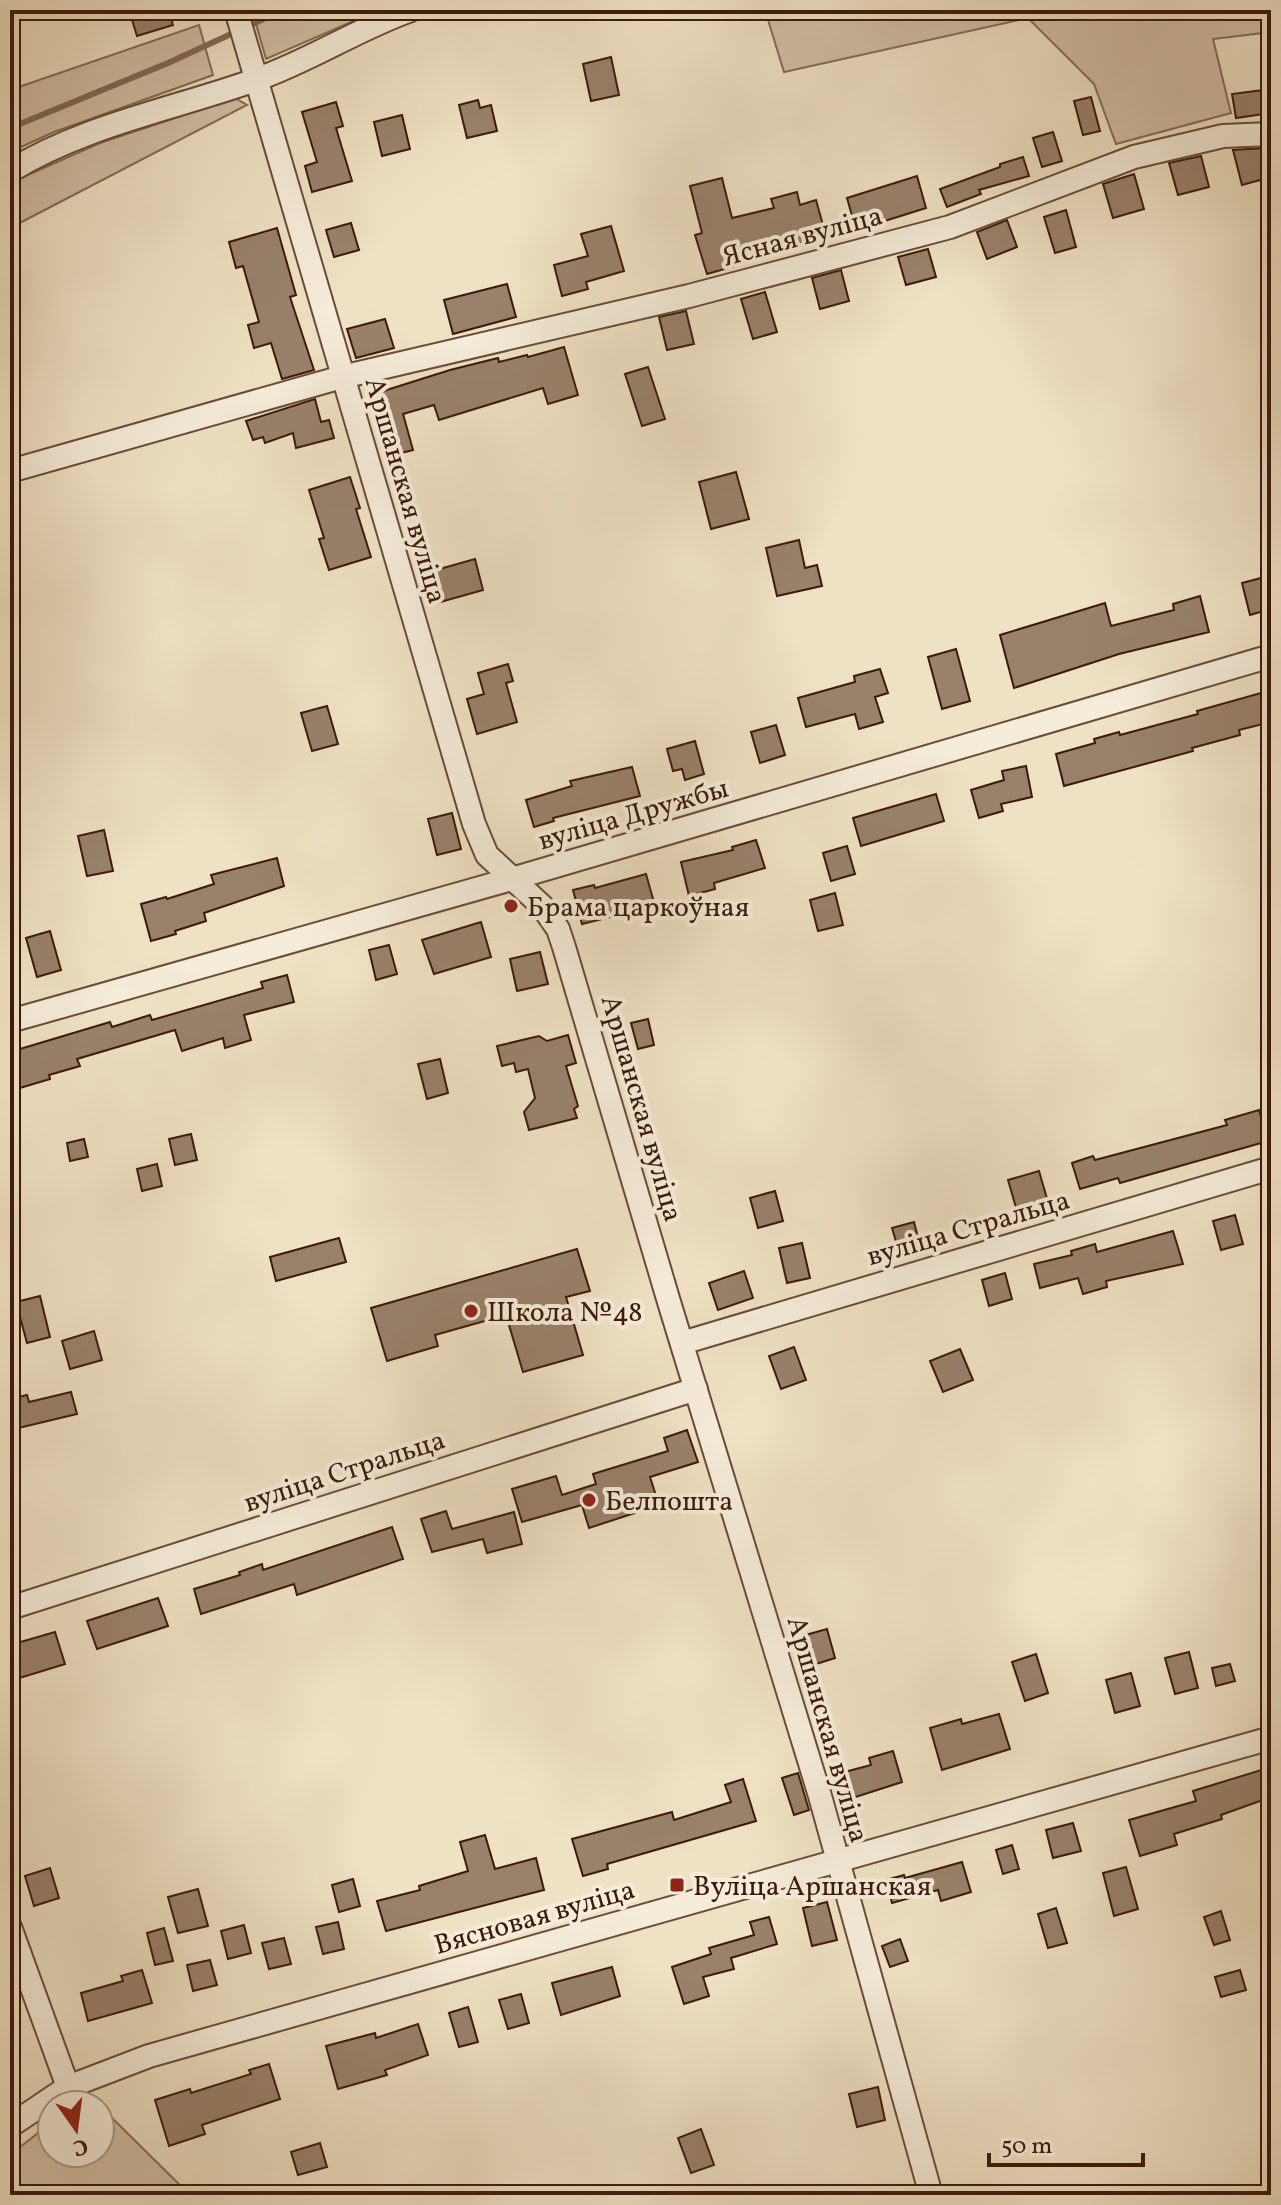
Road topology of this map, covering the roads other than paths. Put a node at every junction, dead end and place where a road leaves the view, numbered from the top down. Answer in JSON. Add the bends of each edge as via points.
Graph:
{"nodes":[{"id":1,"x":236,"y":10,"type":"edge"},
{"id":2,"x":411,"y":10,"type":"edge"},
{"id":3,"x":253,"y":72,"type":"junction"},
{"id":4,"x":1271,"y":134,"type":"edge"},
{"id":5,"x":10,"y":171,"type":"edge"},
{"id":6,"x":342,"y":377,"type":"junction"},
{"id":7,"x":10,"y":471,"type":"edge"},
{"id":8,"x":1271,"y":656,"type":"edge"},
{"id":9,"x":515,"y":878,"type":"junction"},
{"id":10,"x":10,"y":1021,"type":"edge"},
{"id":11,"x":1271,"y":1168,"type":"edge"},
{"id":12,"x":682,"y":1343,"type":"junction"},
{"id":13,"x":696,"y":1389,"type":"junction"},
{"id":14,"x":10,"y":1608,"type":"edge"},
{"id":15,"x":1271,"y":1738,"type":"edge"},
{"id":16,"x":837,"y":1862,"type":"junction"},
{"id":17,"x":10,"y":1927,"type":"edge"},
{"id":18,"x":68,"y":2087,"type":"junction"},
{"id":19,"x":10,"y":2126,"type":"edge"},
{"id":20,"x":931,"y":2195,"type":"edge"}],
"edges":[{"from":1,"to":3,"type":"street","name":"Аршанская вуліца"},
{"from":2,"to":3,"type":"street","via":[[373,23],[315,56]]},
{"from":3,"to":5,"type":"street","via":[[78,138]]},
{"from":3,"to":6,"type":"street","name":"Аршанская вуліца"},
{"from":4,"to":6,"type":"street","name":"Ясная вуліца","via":[[1223,136],[1134,157],[950,227],[689,296]]},
{"from":6,"to":7,"type":"street","name":"Ясная вуліца"},
{"from":6,"to":9,"type":"street","name":"Аршанская вуліца","via":[[474,824],[487,855]]},
{"from":8,"to":9,"type":"street","name":"вуліца Дружбы"},
{"from":9,"to":10,"type":"street","name":"вуліца Дружбы"},
{"from":9,"to":12,"type":"street","name":"Аршанская вуліца","via":[[558,929]]},
{"from":11,"to":12,"type":"street","name":"вуліца Стральца"},
{"from":12,"to":13,"type":"street","name":"Аршанская вуліца"},
{"from":13,"to":14,"type":"street","name":"вуліца Стральца"},
{"from":13,"to":16,"type":"street","name":"Аршанская вуліца"},
{"from":15,"to":16,"type":"street","name":"Вясновая вуліца"},
{"from":16,"to":18,"type":"street","name":"Вясновая вуліца","via":[[149,2056]]},
{"from":16,"to":20,"type":"street","name":"Аршанская вуліца"},
{"from":17,"to":18,"type":"street"},
{"from":18,"to":19,"type":"street","name":"Вясновая вуліца"}]}
